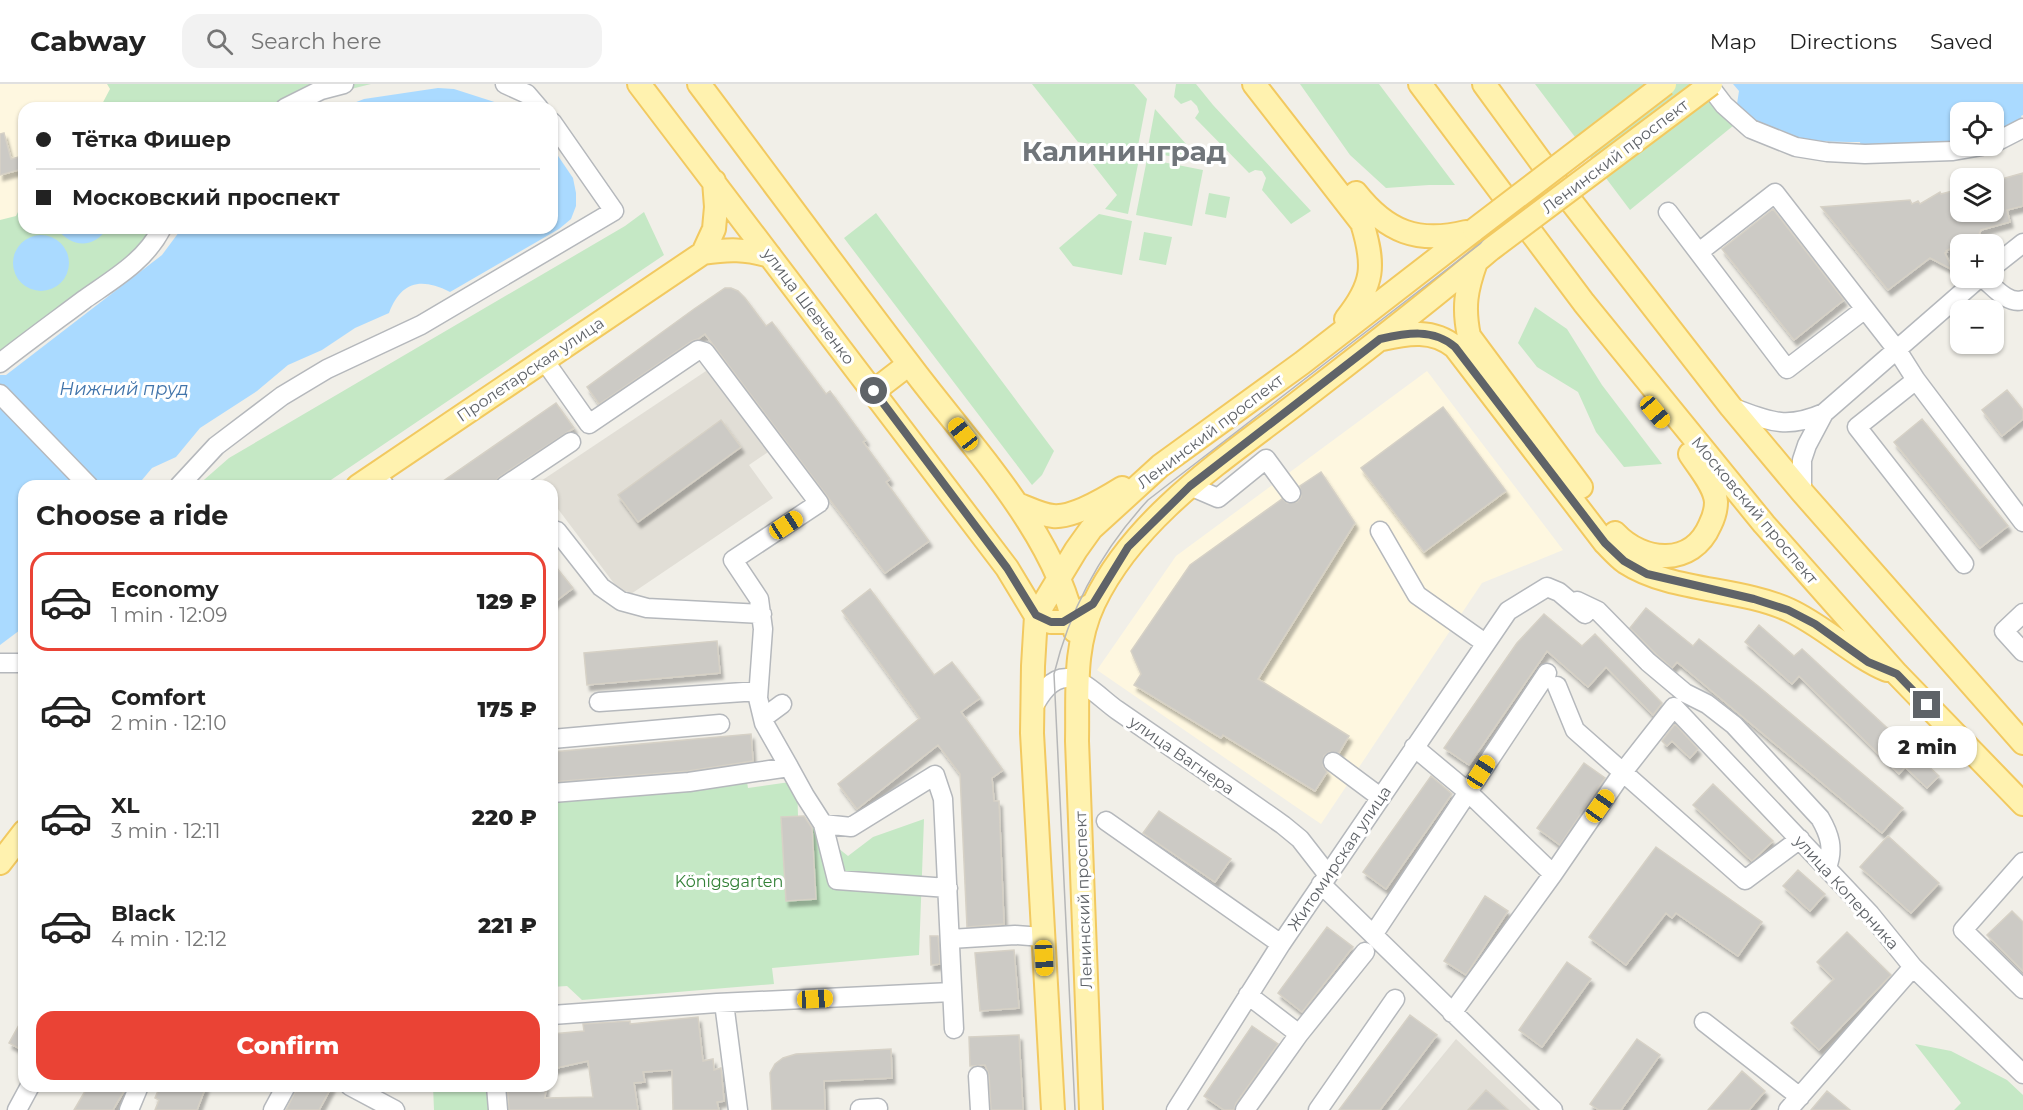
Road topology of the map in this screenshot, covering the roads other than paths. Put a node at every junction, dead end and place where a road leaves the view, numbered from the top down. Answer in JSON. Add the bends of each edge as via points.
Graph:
{"nodes":[{"id":1,"x":344,"y":84,"type":"edge"},
{"id":2,"x":505,"y":84,"type":"edge"},
{"id":3,"x":639,"y":84,"type":"edge"},
{"id":4,"x":699,"y":84,"type":"edge"},
{"id":5,"x":1254,"y":84,"type":"edge"},
{"id":6,"x":1270,"y":84,"type":"edge"},
{"id":7,"x":1420,"y":84,"type":"edge"},
{"id":8,"x":1484,"y":84,"type":"edge"},
{"id":9,"x":1665,"y":84,"type":"edge"},
{"id":10,"x":1709,"y":84,"type":"edge"},
{"id":11,"x":297,"y":102,"type":"edge"},
{"id":12,"x":534,"y":102,"type":"edge"},
{"id":13,"x":2023,"y":128,"type":"edge"},
{"id":14,"x":558,"y":131,"type":"edge"},
{"id":15,"x":2004,"y":138,"type":"edge"},
{"id":16,"x":1950,"y":151,"type":"edge"},
{"id":17,"x":714,"y":181,"type":"junction"},
{"id":18,"x":1668,"y":212,"type":"dead end"},
{"id":19,"x":1473,"y":230,"type":"junction"},
{"id":20,"x":158,"y":234,"type":"edge"},
{"id":21,"x":2023,"y":243,"type":"edge"},
{"id":22,"x":1699,"y":252,"type":"junction"},
{"id":23,"x":703,"y":253,"type":"junction"},
{"id":24,"x":1484,"y":255,"type":"junction"},
{"id":25,"x":770,"y":256,"type":"junction"},
{"id":26,"x":2004,"y":258,"type":"edge"},
{"id":27,"x":1969,"y":288,"type":"edge"},
{"id":28,"x":1994,"y":288,"type":"edge"},
{"id":29,"x":2023,"y":300,"type":"edge"},
{"id":30,"x":1865,"y":309,"type":"junction"},
{"id":31,"x":1380,"y":339,"type":"junction"},
{"id":32,"x":1327,"y":344,"type":"junction"},
{"id":33,"x":1897,"y":350,"type":"junction"},
{"id":34,"x":1625,"y":355,"type":"junction"},
{"id":35,"x":544,"y":360,"type":"junction"},
{"id":36,"x":0,"y":363,"type":"edge"},
{"id":37,"x":909,"y":364,"type":"junction"},
{"id":38,"x":1916,"y":380,"type":"junction"},
{"id":39,"x":874,"y":391,"type":"junction"},
{"id":40,"x":0,"y":394,"type":"edge"},
{"id":41,"x":1731,"y":406,"type":"junction"},
{"id":42,"x":1824,"y":413,"type":"junction"},
{"id":43,"x":571,"y":442,"type":"dead end"},
{"id":44,"x":1160,"y":466,"type":"junction"},
{"id":45,"x":82,"y":480,"type":"edge"},
{"id":46,"x":185,"y":480,"type":"edge"},
{"id":47,"x":376,"y":480,"type":"edge"},
{"id":48,"x":514,"y":480,"type":"edge"},
{"id":49,"x":1190,"y":486,"type":"junction"},
{"id":50,"x":1802,"y":492,"type":"junction"},
{"id":51,"x":1292,"y":493,"type":"dead end"},
{"id":52,"x":1017,"y":504,"type":"junction"},
{"id":53,"x":2023,"y":522,"type":"edge"},
{"id":54,"x":558,"y":531,"type":"dead end"},
{"id":55,"x":1380,"y":531,"type":"dead end"},
{"id":56,"x":1964,"y":564,"type":"dead end"},
{"id":57,"x":1059,"y":578,"type":"junction"},
{"id":58,"x":1559,"y":592,"type":"junction"},
{"id":59,"x":1093,"y":604,"type":"junction"},
{"id":60,"x":2023,"y":613,"type":"edge"},
{"id":61,"x":762,"y":614,"type":"junction"},
{"id":62,"x":1585,"y":614,"type":"dead end"},
{"id":63,"x":1036,"y":615,"type":"junction"},
{"id":64,"x":1073,"y":618,"type":"junction"},
{"id":65,"x":1485,"y":643,"type":"junction"},
{"id":66,"x":1078,"y":648,"type":"junction"},
{"id":67,"x":2023,"y":652,"type":"edge"},
{"id":68,"x":0,"y":663,"type":"edge"},
{"id":69,"x":18,"y":663,"type":"edge"},
{"id":70,"x":1897,"y":674,"type":"junction"},
{"id":71,"x":1077,"y":680,"type":"junction"},
{"id":72,"x":758,"y":691,"type":"junction"},
{"id":73,"x":599,"y":702,"type":"dead end"},
{"id":74,"x":782,"y":704,"type":"dead end"},
{"id":75,"x":1032,"y":710,"type":"junction"},
{"id":76,"x":763,"y":718,"type":"junction"},
{"id":77,"x":720,"y":724,"type":"dead end"},
{"id":78,"x":558,"y":738,"type":"edge"},
{"id":79,"x":2023,"y":743,"type":"edge"},
{"id":80,"x":1414,"y":747,"type":"junction"},
{"id":81,"x":1333,"y":762,"type":"dead end"},
{"id":82,"x":789,"y":767,"type":"junction"},
{"id":83,"x":1623,"y":772,"type":"junction"},
{"id":84,"x":1468,"y":792,"type":"junction"},
{"id":85,"x":558,"y":793,"type":"edge"},
{"id":86,"x":1380,"y":797,"type":"junction"},
{"id":87,"x":2023,"y":804,"type":"edge"},
{"id":88,"x":1106,"y":821,"type":"dead end"},
{"id":89,"x":823,"y":824,"type":"junction"},
{"id":90,"x":1800,"y":839,"type":"junction"},
{"id":91,"x":18,"y":840,"type":"edge"},
{"id":92,"x":2023,"y":862,"type":"edge"},
{"id":93,"x":0,"y":863,"type":"edge"},
{"id":94,"x":1827,"y":867,"type":"junction"},
{"id":95,"x":1553,"y":874,"type":"junction"},
{"id":96,"x":1324,"y":880,"type":"junction"},
{"id":97,"x":948,"y":888,"type":"junction"},
{"id":98,"x":1373,"y":935,"type":"junction"},
{"id":99,"x":1043,"y":937,"type":"junction"},
{"id":100,"x":950,"y":939,"type":"junction"},
{"id":101,"x":1281,"y":944,"type":"junction"},
{"id":102,"x":1365,"y":952,"type":"dead end"},
{"id":103,"x":1912,"y":967,"type":"junction"},
{"id":104,"x":2023,"y":989,"type":"edge"},
{"id":105,"x":952,"y":992,"type":"junction"},
{"id":106,"x":1248,"y":995,"type":"junction"},
{"id":107,"x":1395,"y":999,"type":"dead end"},
{"id":108,"x":724,"y":1003,"type":"junction"},
{"id":109,"x":1452,"y":1013,"type":"junction"},
{"id":110,"x":558,"y":1015,"type":"edge"},
{"id":111,"x":1704,"y":1022,"type":"dead end"},
{"id":112,"x":954,"y":1029,"type":"dead end"},
{"id":113,"x":1299,"y":1034,"type":"junction"},
{"id":114,"x":2023,"y":1074,"type":"edge"},
{"id":115,"x":978,"y":1076,"type":"dead end"},
{"id":116,"x":27,"y":1092,"type":"edge"},
{"id":117,"x":137,"y":1092,"type":"edge"},
{"id":118,"x":283,"y":1092,"type":"edge"},
{"id":119,"x":361,"y":1092,"type":"edge"},
{"id":120,"x":496,"y":1092,"type":"edge"},
{"id":121,"x":1794,"y":1103,"type":"edge"},
{"id":122,"x":1178,"y":1109,"type":"edge"},
{"id":123,"x":17,"y":1110,"type":"edge"},
{"id":124,"x":129,"y":1110,"type":"edge"},
{"id":125,"x":273,"y":1110,"type":"edge"},
{"id":126,"x":395,"y":1110,"type":"edge"},
{"id":127,"x":498,"y":1110,"type":"edge"},
{"id":128,"x":738,"y":1110,"type":"edge"},
{"id":129,"x":980,"y":1110,"type":"edge"},
{"id":130,"x":1053,"y":1110,"type":"edge"},
{"id":131,"x":1091,"y":1110,"type":"edge"},
{"id":132,"x":1245,"y":1110,"type":"edge"},
{"id":133,"x":1318,"y":1110,"type":"edge"},
{"id":134,"x":1553,"y":1110,"type":"edge"}],
"edges":[{"from":1,"to":11,"type":"street"},
{"from":2,"to":12,"type":"street"},
{"from":3,"to":17,"type":"main road","name":"улица Шевченко"},
{"from":4,"to":37,"type":"main road"},
{"from":5,"to":32,"type":"main road","via":[[1362,223],[1370,250],[1370,270],[1361,301]]},
{"from":6,"to":19,"type":"main road","via":[[1374,214],[1392,226],[1427,237]]},
{"from":7,"to":34,"type":"main road","name":"Московский проспект"},
{"from":8,"to":41,"type":"main road"},
{"from":9,"to":19,"type":"main road","name":"Ленинский проспект","bridge":true},
{"from":10,"to":16,"type":"street","via":[[1724,105],[1751,129],[1796,147],[1865,154]]},
{"from":10,"to":24,"type":"main road","name":"Ленинский проспект","bridge":true},
{"from":13,"to":15,"type":"street"},
{"from":14,"to":46,"type":"street","via":[[614,211],[421,325],[327,369],[282,396],[216,446]]},
{"from":17,"to":23,"type":"main road","via":[[714,230]]},
{"from":17,"to":25,"type":"main road","name":"улица Шевченко"},
{"from":18,"to":22,"type":"street"},
{"from":19,"to":32,"type":"main road","name":"Ленинский проспект"},
{"from":20,"to":36,"type":"street","via":[[142,257],[108,285]]},
{"from":21,"to":26,"type":"street"},
{"from":22,"to":30,"type":"street","via":[[1775,193]]},
{"from":22,"to":30,"type":"street","via":[[1787,369]]},
{"from":23,"to":25,"type":"main road","name":"Пролетарская улица","via":[[728,249]]},
{"from":23,"to":35,"type":"main road","name":"Пролетарская улица"},
{"from":24,"to":31,"type":"main road","name":"Ленинский проспект"},
{"from":24,"to":34,"type":"main road","via":[[1467,287],[1469,336],[1617,535],[1634,550],[1670,556],[1699,543],[1715,513],[1716,500],[1688,451],[1655,412]]},
{"from":25,"to":39,"type":"main road","name":"улица Шевченко"},
{"from":27,"to":33,"type":"street"},
{"from":28,"to":29,"type":"street","via":[[2009,299]]},
{"from":30,"to":33,"type":"street"},
{"from":31,"to":49,"type":"main road","name":"Ленинский проспект"},
{"from":31,"to":70,"type":"main road","via":[[1427,333],[1455,347],[1605,543],[1624,561],[1647,574],[1788,610],[1868,662]]},
{"from":32,"to":44,"type":"main road","name":"Ленинский проспект"},
{"from":33,"to":38,"type":"street"},
{"from":33,"to":42,"type":"street"},
{"from":34,"to":70,"type":"main road","name":"Московский проспект","via":[[1764,524]]},
{"from":35,"to":47,"type":"main road","name":"Пролетарская улица"},
{"from":35,"to":61,"type":"street","via":[[589,424],[698,350],[705,352],[819,503],[734,560],[759,599]]},
{"from":37,"to":39,"type":"main road"},
{"from":37,"to":52,"type":"main road"},
{"from":38,"to":53,"type":"street"},
{"from":38,"to":56,"type":"street","via":[[1857,427]]},
{"from":39,"to":63,"type":"main road","name":"улица Шевченко","via":[[1007,568]]},
{"from":40,"to":45,"type":"street"},
{"from":41,"to":42,"type":"street","via":[[1781,423],[1808,420]]},
{"from":41,"to":50,"type":"main road"},
{"from":42,"to":50,"type":"street","via":[[1802,460]]},
{"from":43,"to":48,"type":"street"},
{"from":44,"to":52,"type":"main road","via":[[1110,496],[1061,516]]},
{"from":44,"to":57,"type":"main road","name":"Ленинский проспект","via":[[1091,529]]},
{"from":49,"to":51,"type":"street","via":[[1218,498],[1266,459]]},
{"from":49,"to":59,"type":"main road","name":"Ленинский проспект","via":[[1128,547]]},
{"from":50,"to":79,"type":"main road"},
{"from":52,"to":57,"type":"main road"},
{"from":54,"to":61,"type":"street","via":[[601,587],[621,601],[647,608]]},
{"from":55,"to":65,"type":"street","via":[[1417,595]]},
{"from":57,"to":63,"type":"main road","name":"Ленинский проспект"},
{"from":57,"to":64,"type":"main road"},
{"from":58,"to":62,"type":"street"},
{"from":58,"to":65,"type":"street","name":"Житомирская улица","via":[[1547,588],[1508,611]]},
{"from":58,"to":94,"type":"street","via":[[1598,611],[1648,662],[1685,693],[1734,725],[1820,818],[1829,834],[1831,857]]},
{"from":59,"to":64,"type":"main road"},
{"from":59,"to":66,"type":"main road","name":"Ленинский проспект"},
{"from":60,"to":67,"type":"street","via":[[2004,631]]},
{"from":61,"to":72,"type":"street"},
{"from":63,"to":64,"type":"main road","via":[[1051,622]]},
{"from":63,"to":75,"type":"main road","name":"Ленинский проспект"},
{"from":64,"to":66,"type":"main road"},
{"from":65,"to":80,"type":"street","name":"Житомирская улица"},
{"from":66,"to":71,"type":"main road","name":"Ленинский проспект"},
{"from":68,"to":69,"type":"street"},
{"from":70,"to":87,"type":"main road","name":"Московский проспект"},
{"from":71,"to":75,"type":"street","via":[[1062,678],[1050,684]]},
{"from":71,"to":96,"type":"street","name":"улица Вагнера","via":[[1283,825],[1299,839]]},
{"from":71,"to":131,"type":"main road","name":"Ленинский проспект"},
{"from":72,"to":73,"type":"street"},
{"from":72,"to":76,"type":"street"},
{"from":74,"to":76,"type":"street"},
{"from":75,"to":99,"type":"main road","name":"Ленинский проспект"},
{"from":76,"to":82,"type":"street"},
{"from":77,"to":78,"type":"street"},
{"from":80,"to":84,"type":"street"},
{"from":80,"to":86,"type":"street","name":"Житомирская улица"},
{"from":81,"to":86,"type":"street"},
{"from":82,"to":85,"type":"street","via":[[690,782]]},
{"from":82,"to":89,"type":"street"},
{"from":83,"to":84,"type":"street","via":[[1575,730],[1552,680]]},
{"from":83,"to":90,"type":"street","via":[[1745,880]]},
{"from":83,"to":90,"type":"street","name":"улица Коперника","via":[[1674,707]]},
{"from":83,"to":95,"type":"street"},
{"from":84,"to":95,"type":"street"},
{"from":84,"to":98,"type":"street"},
{"from":86,"to":96,"type":"street","name":"Житомирская улица"},
{"from":88,"to":101,"type":"street"},
{"from":89,"to":97,"type":"street","via":[[837,880]]},
{"from":89,"to":97,"type":"street","via":[[851,826],[935,775],[943,798]]},
{"from":90,"to":94,"type":"street","name":"улица Коперника"},
{"from":91,"to":93,"type":"main road"},
{"from":92,"to":104,"type":"street","via":[[1963,930]]},
{"from":94,"to":103,"type":"street","name":"улица Коперника"},
{"from":95,"to":109,"type":"street"},
{"from":96,"to":98,"type":"street","name":"улица Вагнера"},
{"from":96,"to":101,"type":"street","name":"Житомирская улица"},
{"from":97,"to":100,"type":"street"},
{"from":98,"to":109,"type":"street","name":"улица Вагнера"},
{"from":99,"to":100,"type":"street"},
{"from":99,"to":130,"type":"main road","name":"Ленинский проспект"},
{"from":100,"to":105,"type":"street"},
{"from":101,"to":106,"type":"street","name":"Житомирская улица"},
{"from":102,"to":113,"type":"street"},
{"from":103,"to":114,"type":"street","name":"улица Коперника"},
{"from":103,"to":121,"type":"street"},
{"from":105,"to":108,"type":"street"},
{"from":105,"to":112,"type":"street"},
{"from":106,"to":113,"type":"street"},
{"from":106,"to":122,"type":"street","name":"Житомирская улица"},
{"from":107,"to":133,"type":"street"},
{"from":108,"to":110,"type":"street"},
{"from":108,"to":128,"type":"street"},
{"from":109,"to":134,"type":"street","name":"улица Вагнера"},
{"from":111,"to":121,"type":"street"},
{"from":113,"to":132,"type":"street"},
{"from":115,"to":129,"type":"street"},
{"from":116,"to":123,"type":"street"},
{"from":117,"to":124,"type":"street"},
{"from":118,"to":125,"type":"street"},
{"from":119,"to":126,"type":"street"},
{"from":120,"to":127,"type":"street"}]}
